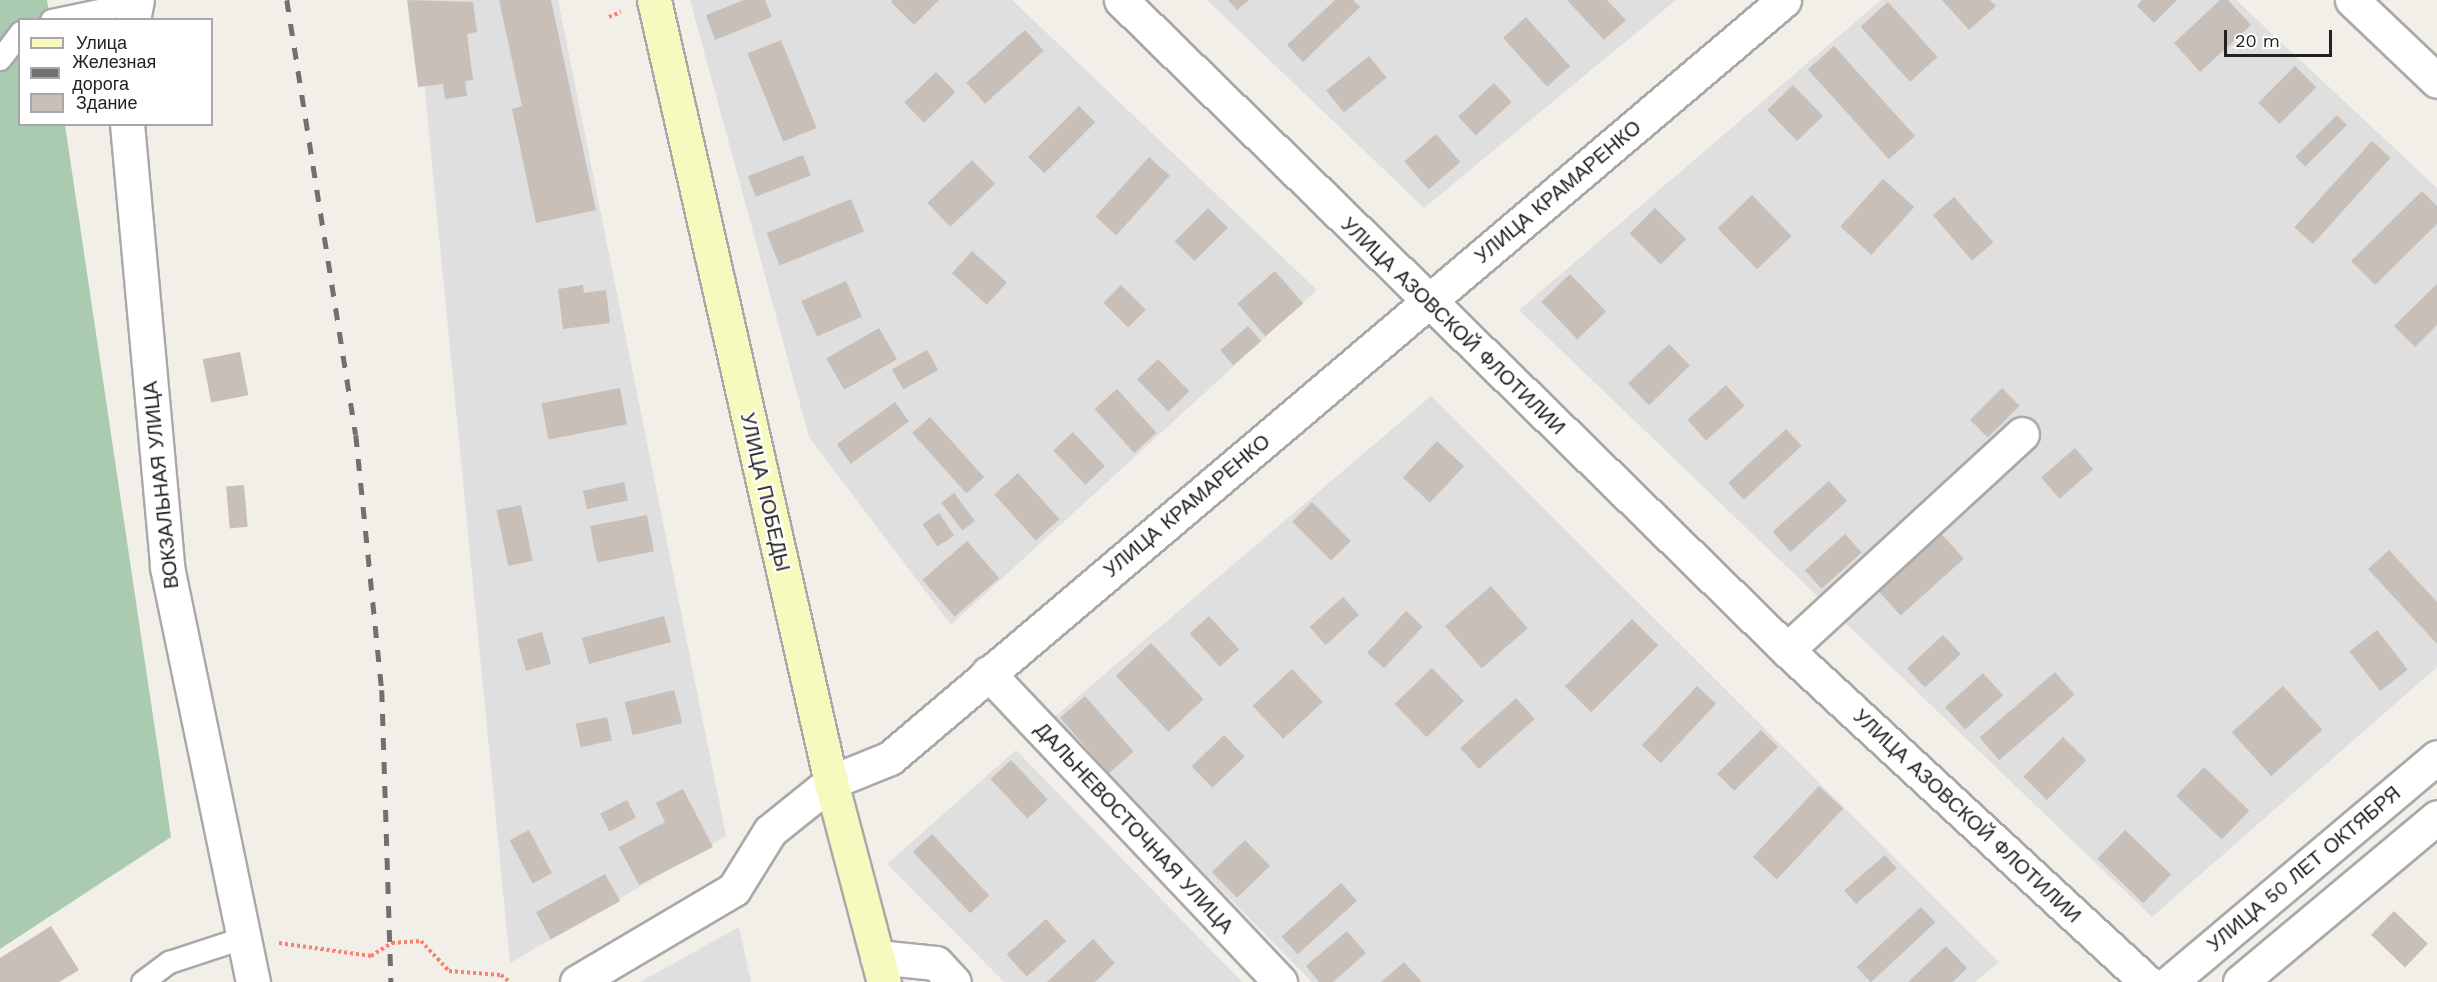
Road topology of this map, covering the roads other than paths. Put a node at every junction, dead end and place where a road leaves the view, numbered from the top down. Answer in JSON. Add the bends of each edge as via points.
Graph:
{"nodes":[{"id":1,"x":654,"y":0,"type":"edge"},
{"id":2,"x":1121,"y":0,"type":"edge"},
{"id":3,"x":1784,"y":0,"type":"edge"},
{"id":4,"x":2352,"y":0,"type":"edge"},
{"id":5,"x":136,"y":7,"type":"edge"},
{"id":6,"x":64,"y":18,"type":"edge"},
{"id":7,"x":18,"y":35,"type":"edge"},
{"id":8,"x":0,"y":59,"type":"edge"},
{"id":9,"x":2437,"y":81,"type":"edge"},
{"id":10,"x":127,"y":126,"type":"edge"},
{"id":11,"x":1427,"y":303,"type":"junction"},
{"id":12,"x":2022,"y":434,"type":"dead end"},
{"id":13,"x":1787,"y":650,"type":"junction"},
{"id":14,"x":988,"y":673,"type":"junction"},
{"id":15,"x":2437,"y":757,"type":"edge"},
{"id":16,"x":831,"y":782,"type":"junction"},
{"id":17,"x":2437,"y":817,"type":"edge"},
{"id":18,"x":244,"y":937,"type":"junction"},
{"id":19,"x":880,"y":970,"type":"edge"},
{"id":20,"x":142,"y":982,"type":"edge"},
{"id":21,"x":254,"y":982,"type":"edge"},
{"id":22,"x":577,"y":982,"type":"edge"},
{"id":23,"x":954,"y":982,"type":"edge"},
{"id":24,"x":1280,"y":982,"type":"edge"},
{"id":25,"x":2147,"y":982,"type":"edge"},
{"id":26,"x":2170,"y":982,"type":"edge"},
{"id":27,"x":2240,"y":982,"type":"edge"}],
"edges":[{"from":1,"to":16,"type":"street","name":"УЛИЦА ПОБЕДЫ"},
{"from":2,"to":11,"type":"street","name":"УЛИЦА АЗОВСКОЙ ФЛОТИЛИИ"},
{"from":3,"to":11,"type":"street","name":"УЛИЦА КРАМАРЕНКО"},
{"from":4,"to":9,"type":"street"},
{"from":5,"to":6,"type":"lane"},
{"from":7,"to":8,"type":"lane"},
{"from":10,"to":18,"type":"street","name":"ВОКЗАЛЬНАЯ УЛИЦА","via":[[167,567]]},
{"from":11,"to":13,"type":"street","name":"УЛИЦА АЗОВСКОЙ ФЛОТИЛИИ"},
{"from":11,"to":14,"type":"street","name":"УЛИЦА КРАМАРЕНКО"},
{"from":12,"to":13,"type":"street"},
{"from":13,"to":25,"type":"street","name":"УЛИЦА АЗОВСКОЙ ФЛОТИЛИИ"},
{"from":14,"to":16,"type":"street","name":"УЛИЦА КРАМАРЕНКО","via":[[890,758]]},
{"from":14,"to":24,"type":"street","name":"ДАЛЬНЕВОСТОЧНАЯ УЛИЦА"},
{"from":15,"to":26,"type":"street","name":"УЛИЦА 50 ЛЕТ ОКТЯБРЯ"},
{"from":16,"to":19,"type":"street","name":"УЛИЦА ПОБЕДЫ"},
{"from":16,"to":22,"type":"street","name":"УЛИЦА КРАМАРЕНКО","via":[[770,831],[734,889]]},
{"from":17,"to":27,"type":"street"},
{"from":18,"to":20,"type":"lane","via":[[169,962]]},
{"from":18,"to":21,"type":"street","name":"ВОКЗАЛЬНАЯ УЛИЦА"},
{"from":19,"to":23,"type":"street","via":[[936,963]]}]}
